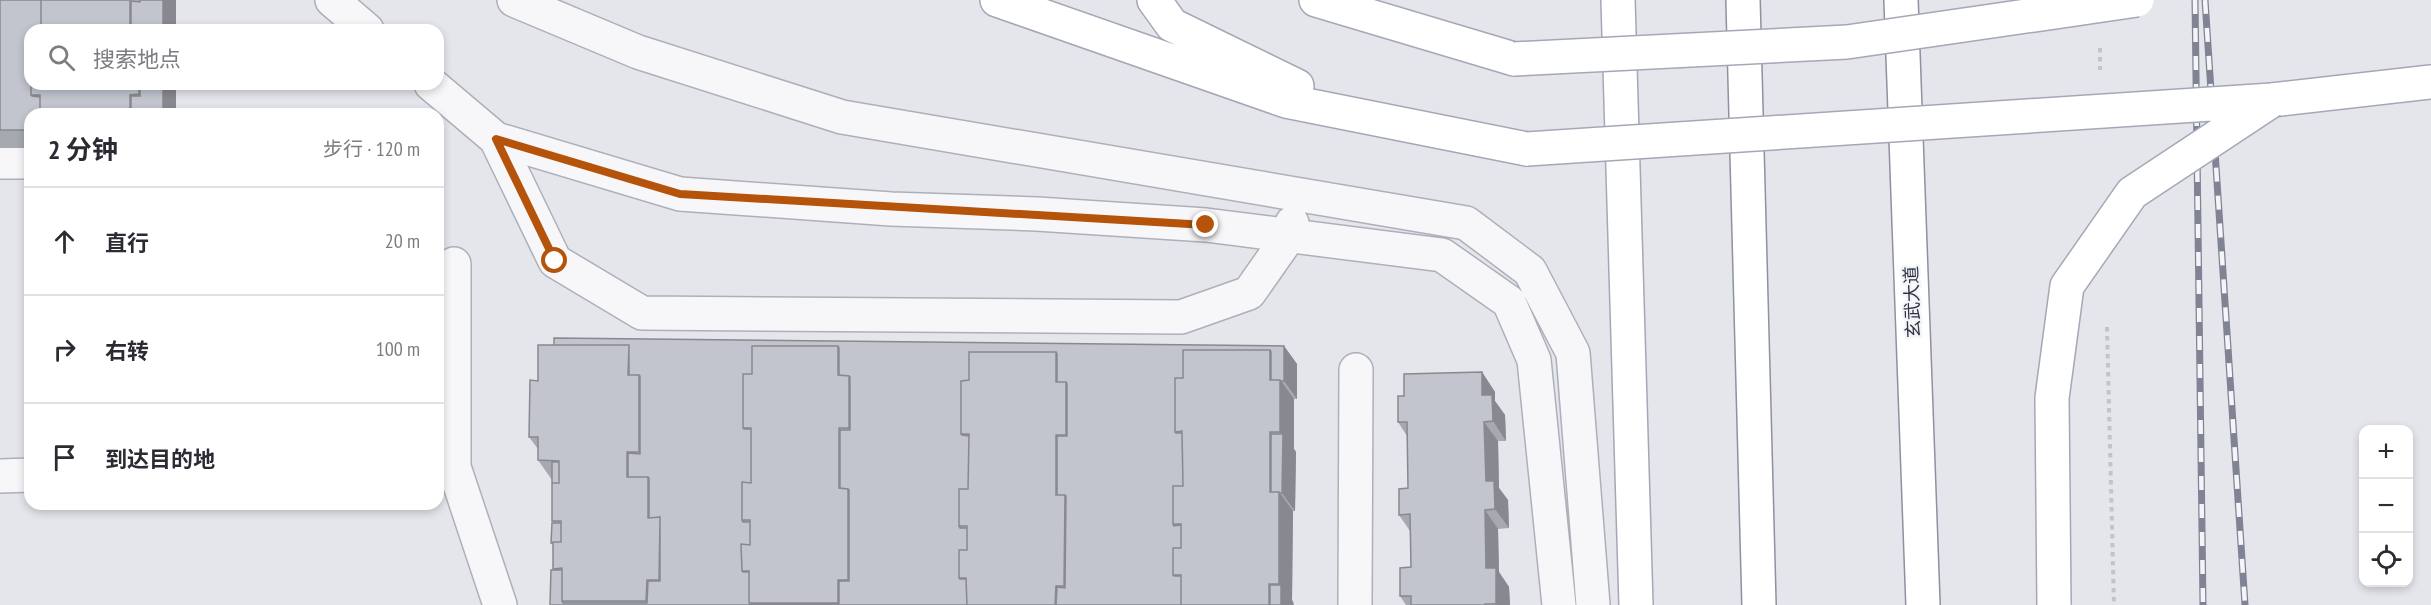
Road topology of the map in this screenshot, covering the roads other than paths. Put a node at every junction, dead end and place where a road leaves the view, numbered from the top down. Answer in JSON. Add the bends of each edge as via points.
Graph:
{"nodes":[{"id":1,"x":332,"y":0,"type":"edge"},
{"id":2,"x":514,"y":0,"type":"edge"},
{"id":3,"x":997,"y":0,"type":"edge"},
{"id":4,"x":1154,"y":0,"type":"edge"},
{"id":5,"x":1316,"y":0,"type":"edge"},
{"id":6,"x":1618,"y":0,"type":"edge"},
{"id":7,"x":1743,"y":0,"type":"edge"},
{"id":8,"x":1901,"y":0,"type":"edge"},
{"id":9,"x":2137,"y":0,"type":"edge"},
{"id":10,"x":360,"y":24,"type":"edge"},
{"id":11,"x":2431,"y":82,"type":"edge"},
{"id":12,"x":437,"y":90,"type":"edge"},
{"id":13,"x":2272,"y":100,"type":"junction"},
{"id":14,"x":1361,"y":117,"type":"junction"},
{"id":15,"x":496,"y":139,"type":"junction"},
{"id":16,"x":0,"y":162,"type":"edge"},
{"id":17,"x":24,"y":162,"type":"edge"},
{"id":18,"x":1291,"y":230,"type":"junction"},
{"id":19,"x":454,"y":264,"type":"dead end"},
{"id":20,"x":1356,"y":370,"type":"dead end"},
{"id":21,"x":446,"y":467,"type":"edge"},
{"id":22,"x":0,"y":476,"type":"edge"},
{"id":23,"x":24,"y":476,"type":"edge"},
{"id":24,"x":500,"y":605,"type":"edge"},
{"id":25,"x":1355,"y":605,"type":"edge"},
{"id":26,"x":1559,"y":605,"type":"edge"},
{"id":27,"x":1593,"y":605,"type":"edge"},
{"id":28,"x":1636,"y":605,"type":"edge"},
{"id":29,"x":1759,"y":605,"type":"edge"},
{"id":30,"x":1923,"y":605,"type":"edge"},
{"id":31,"x":2054,"y":605,"type":"edge"}],
"edges":[{"from":1,"to":10,"type":"street"},
{"from":2,"to":27,"type":"street","via":[[638,52],[842,117],[1466,223],[1530,271],[1573,353]]},
{"from":3,"to":14,"type":"main road","via":[[1286,101]]},
{"from":4,"to":14,"type":"main road","via":[[1172,24]]},
{"from":5,"to":9,"type":"main road","bridge":true,"via":[[1514,59],[1847,42]]},
{"from":6,"to":28,"type":"main road"},
{"from":7,"to":29,"type":"main road"},
{"from":8,"to":30,"type":"main road","name":"玄武大道"},
{"from":11,"to":13,"type":"main road"},
{"from":12,"to":15,"type":"street"},
{"from":13,"to":14,"type":"main road","bridge":true,"via":[[1527,149]]},
{"from":13,"to":31,"type":"main road","bridge":true,"via":[[2132,193],[2067,286],[2052,398]]},
{"from":15,"to":18,"type":"street","via":[[680,194]]},
{"from":15,"to":18,"type":"street","via":[[555,261],[642,313],[1181,317],[1249,293]]},
{"from":16,"to":17,"type":"street"},
{"from":18,"to":26,"type":"street","via":[[1442,255],[1509,302],[1534,360]]},
{"from":19,"to":21,"type":"street"},
{"from":20,"to":25,"type":"street"},
{"from":21,"to":24,"type":"street"},
{"from":22,"to":23,"type":"street"}]}
